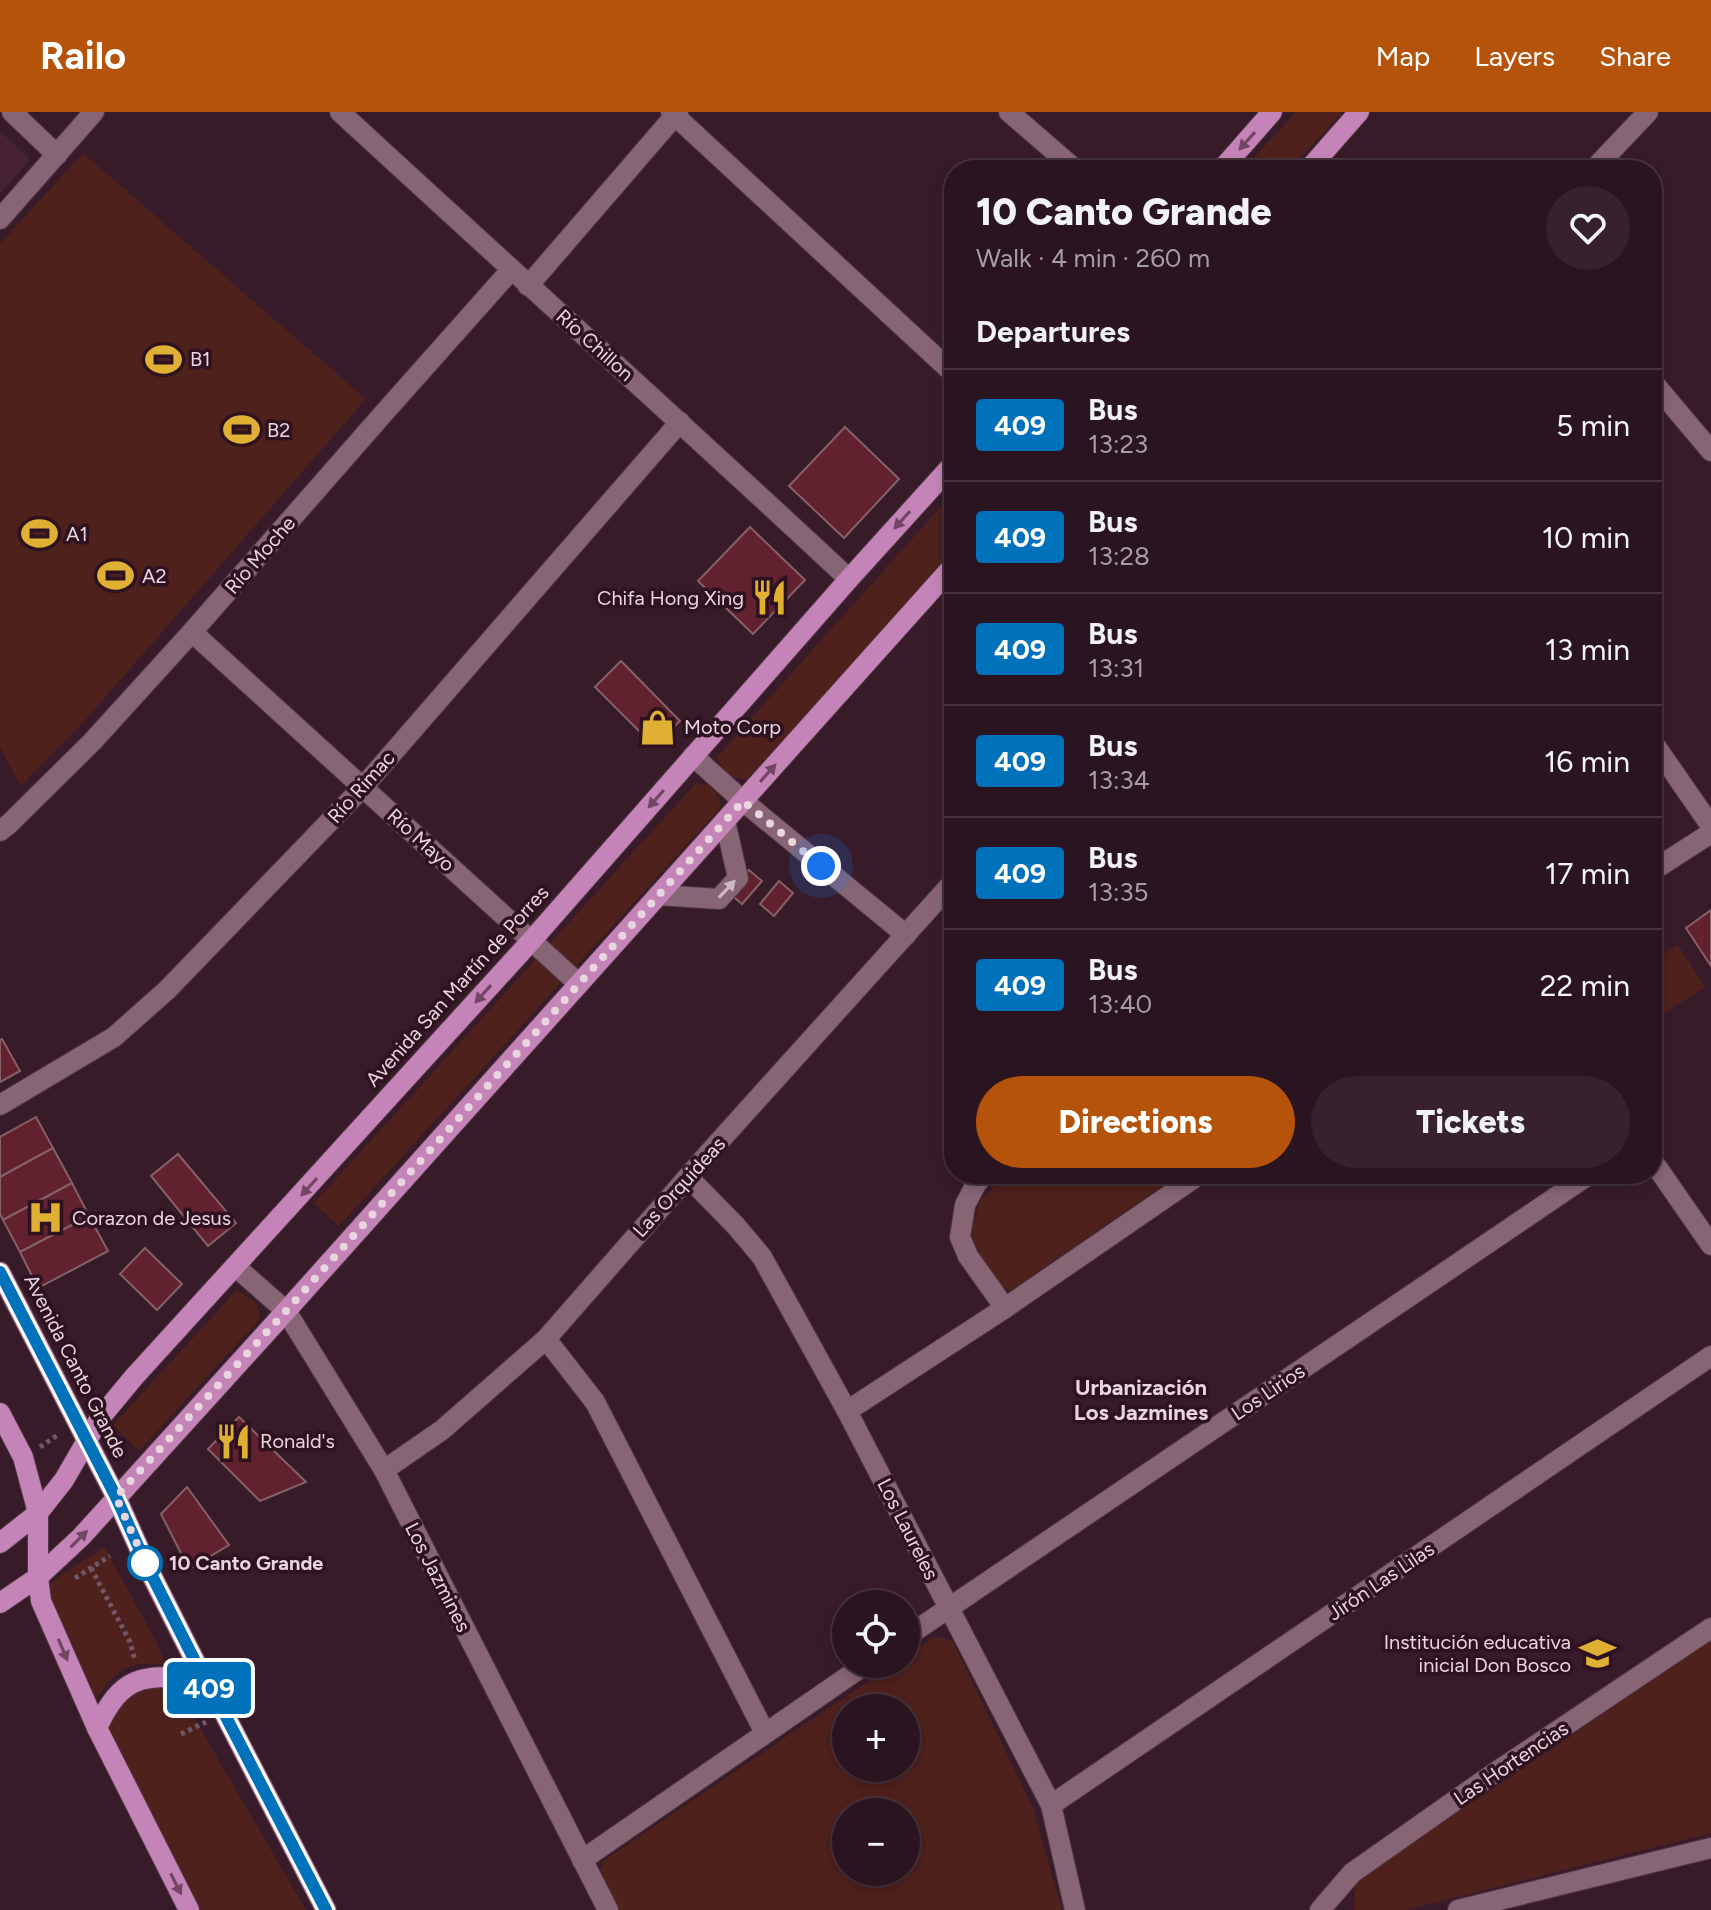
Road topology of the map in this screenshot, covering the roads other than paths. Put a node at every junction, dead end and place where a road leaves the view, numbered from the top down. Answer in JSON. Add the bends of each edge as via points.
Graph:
{"nodes":[{"id":1,"x":12,"y":112,"type":"edge"},
{"id":2,"x":94,"y":112,"type":"edge"},
{"id":3,"x":340,"y":112,"type":"edge"},
{"id":4,"x":1009,"y":112,"type":"edge"},
{"id":5,"x":1272,"y":112,"type":"edge"},
{"id":6,"x":1359,"y":112,"type":"edge"},
{"id":7,"x":1648,"y":112,"type":"edge"},
{"id":8,"x":675,"y":113,"type":"edge"},
{"id":9,"x":57,"y":155,"type":"junction"},
{"id":10,"x":1064,"y":160,"type":"edge"},
{"id":11,"x":1230,"y":160,"type":"edge"},
{"id":12,"x":1317,"y":160,"type":"edge"},
{"id":13,"x":1602,"y":160,"type":"edge"},
{"id":14,"x":0,"y":219,"type":"edge"},
{"id":15,"x":511,"y":270,"type":"junction"},
{"id":16,"x":528,"y":286,"type":"junction"},
{"id":17,"x":944,"y":365,"type":"edge"},
{"id":18,"x":1662,"y":393,"type":"edge"},
{"id":19,"x":680,"y":422,"type":"junction"},
{"id":20,"x":1711,"y":451,"type":"edge"},
{"id":21,"x":944,"y":474,"type":"edge"},
{"id":22,"x":944,"y":576,"type":"edge"},
{"id":23,"x":849,"y":579,"type":"junction"},
{"id":24,"x":192,"y":632,"type":"junction"},
{"id":25,"x":1662,"y":755,"type":"edge"},
{"id":26,"x":693,"y":756,"type":"junction"},
{"id":27,"x":363,"y":787,"type":"junction"},
{"id":28,"x":743,"y":801,"type":"junction"},
{"id":29,"x":3,"y":820,"type":"edge"},
{"id":30,"x":725,"y":821,"type":"junction"},
{"id":31,"x":1711,"y":826,"type":"edge"},
{"id":32,"x":1711,"y":833,"type":"edge"},
{"id":33,"x":1662,"y":865,"type":"edge"},
{"id":34,"x":944,"y":892,"type":"edge"},
{"id":35,"x":658,"y":895,"type":"junction"},
{"id":36,"x":906,"y":935,"type":"junction"},
{"id":37,"x":532,"y":940,"type":"junction"},
{"id":38,"x":579,"y":984,"type":"junction"},
{"id":39,"x":0,"y":1105,"type":"edge"},
{"id":40,"x":1662,"y":1174,"type":"edge"},
{"id":41,"x":688,"y":1177,"type":"junction"},
{"id":42,"x":976,"y":1184,"type":"edge"},
{"id":43,"x":1185,"y":1184,"type":"edge"},
{"id":44,"x":1575,"y":1184,"type":"edge"},
{"id":45,"x":1711,"y":1245,"type":"edge"},
{"id":46,"x":236,"y":1267,"type":"junction"},
{"id":47,"x":0,"y":1272,"type":"edge"},
{"id":48,"x":1005,"y":1308,"type":"junction"},
{"id":49,"x":286,"y":1311,"type":"junction"},
{"id":50,"x":546,"y":1339,"type":"junction"},
{"id":51,"x":1711,"y":1356,"type":"edge"},
{"id":52,"x":847,"y":1411,"type":"junction"},
{"id":53,"x":0,"y":1413,"type":"edge"},
{"id":54,"x":87,"y":1439,"type":"junction"},
{"id":55,"x":384,"y":1470,"type":"junction"},
{"id":56,"x":116,"y":1497,"type":"junction"},
{"id":57,"x":38,"y":1513,"type":"junction"},
{"id":58,"x":0,"y":1543,"type":"edge"},
{"id":59,"x":38,"y":1577,"type":"junction"},
{"id":60,"x":0,"y":1603,"type":"edge"},
{"id":61,"x":948,"y":1608,"type":"junction"},
{"id":62,"x":920,"y":1627,"type":"edge"},
{"id":63,"x":1711,"y":1628,"type":"edge"},
{"id":64,"x":846,"y":1678,"type":"edge"},
{"id":65,"x":204,"y":1679,"type":"junction"},
{"id":66,"x":97,"y":1728,"type":"junction"},
{"id":67,"x":765,"y":1733,"type":"junction"},
{"id":68,"x":1051,"y":1805,"type":"junction"},
{"id":69,"x":1711,"y":1848,"type":"edge"},
{"id":70,"x":582,"y":1860,"type":"junction"},
{"id":71,"x":189,"y":1910,"type":"edge"},
{"id":72,"x":326,"y":1910,"type":"edge"},
{"id":73,"x":608,"y":1910,"type":"edge"},
{"id":74,"x":1075,"y":1910,"type":"edge"},
{"id":75,"x":1320,"y":1910,"type":"edge"},
{"id":76,"x":1458,"y":1910,"type":"edge"}],
"edges":[{"from":1,"to":9,"type":"street"},
{"from":2,"to":9,"type":"street"},
{"from":3,"to":15,"type":"street","name":"Río Chillon"},
{"from":4,"to":10,"type":"street"},
{"from":5,"to":11,"type":"main road","one_way":true},
{"from":6,"to":12,"type":"main road"},
{"from":7,"to":13,"type":"street"},
{"from":8,"to":16,"type":"street"},
{"from":8,"to":17,"type":"street"},
{"from":9,"to":14,"type":"street"},
{"from":15,"to":16,"type":"street","name":"Río Chillon"},
{"from":15,"to":24,"type":"street","name":"Río Moche"},
{"from":16,"to":19,"type":"street","name":"Río Chillon"},
{"from":18,"to":20,"type":"street"},
{"from":19,"to":23,"type":"street","name":"Río Chillon"},
{"from":19,"to":27,"type":"street","name":"Río Rimac"},
{"from":21,"to":23,"type":"main road","name":"Avenida San Martín de Porres","one_way":true},
{"from":28,"to":22,"type":"main road","one_way":true},
{"from":23,"to":26,"type":"main road","name":"Avenida San Martín de Porres"},
{"from":24,"to":27,"type":"street","name":"Río Mayo"},
{"from":24,"to":29,"type":"street","name":"Río Moche","via":[[92,742]]},
{"from":25,"to":31,"type":"street"},
{"from":26,"to":28,"type":"street"},
{"from":26,"to":37,"type":"main road","name":"Avenida San Martín de Porres","one_way":true},
{"from":27,"to":37,"type":"street","name":"Río Mayo"},
{"from":27,"to":39,"type":"street","name":"Río Rimac","via":[[167,990],[114,1037]]},
{"from":28,"to":30,"type":"main road"},
{"from":28,"to":36,"type":"street"},
{"from":30,"to":35,"type":"main road"},
{"from":35,"to":30,"type":"street","one_way":true,"via":[[719,899],[738,878]]},
{"from":32,"to":33,"type":"street"},
{"from":34,"to":36,"type":"street","name":"Las Orquideas"},
{"from":35,"to":38,"type":"main road"},
{"from":36,"to":41,"type":"street","name":"Las Orquideas"},
{"from":37,"to":38,"type":"street","name":"Río Mayo"},
{"from":37,"to":46,"type":"main road","name":"Avenida San Martín de Porres","one_way":true},
{"from":38,"to":49,"type":"main road"},
{"from":40,"to":45,"type":"street"},
{"from":41,"to":50,"type":"street","name":"Las Orquideas"},
{"from":41,"to":52,"type":"street","name":"Los Laureles","via":[[762,1257]]},
{"from":42,"to":48,"type":"street","via":[[965,1205],[960,1237]]},
{"from":43,"to":48,"type":"street"},
{"from":44,"to":61,"type":"street","name":"Los Lirios"},
{"from":46,"to":49,"type":"street","name":"Los Jazmines"},
{"from":46,"to":54,"type":"main road","name":"Avenida San Martín de Porres","via":[[134,1377]]},
{"from":47,"to":54,"type":"main road","name":"Avenida Canto Grande"},
{"from":48,"to":52,"type":"street"},
{"from":49,"to":55,"type":"street","name":"Los Jazmines"},
{"from":49,"to":56,"type":"main road"},
{"from":50,"to":55,"type":"street","name":"Las Orquideas","via":[[442,1430]]},
{"from":50,"to":67,"type":"street","via":[[595,1402]]},
{"from":51,"to":68,"type":"street","name":"Jirón Las Lilas"},
{"from":52,"to":61,"type":"street","name":"Los Laureles"},
{"from":53,"to":57,"type":"main road","via":[[23,1457]]},
{"from":54,"to":56,"type":"main road","name":"Avenida Canto Grande"},
{"from":54,"to":57,"type":"main road","name":"Avenida San Martín de Porres"},
{"from":55,"to":70,"type":"street","name":"Los Jazmines"},
{"from":59,"to":56,"type":"main road","one_way":true},
{"from":56,"to":65,"type":"main road","name":"Avenida Canto Grande"},
{"from":57,"to":58,"type":"main road","name":"Avenida San Martín de Porres"},
{"from":57,"to":59,"type":"main road"},
{"from":59,"to":60,"type":"main road"},
{"from":59,"to":66,"type":"main road","one_way":true,"via":[[41,1601]]},
{"from":61,"to":62,"type":"street","name":"Los Lirios"},
{"from":61,"to":68,"type":"street","name":"Los Laureles"},
{"from":63,"to":75,"type":"street","name":"Las Hortencias","via":[[1352,1873]]},
{"from":64,"to":67,"type":"street"},
{"from":65,"to":66,"type":"main road","via":[[143,1679],[118,1692]]},
{"from":65,"to":72,"type":"main road","name":"Avenida Canto Grande"},
{"from":66,"to":71,"type":"main road","one_way":true},
{"from":67,"to":70,"type":"street"},
{"from":68,"to":74,"type":"street","name":"Los Laureles"},
{"from":69,"to":76,"type":"street"},
{"from":70,"to":73,"type":"street","name":"Los Jazmines"}]}
